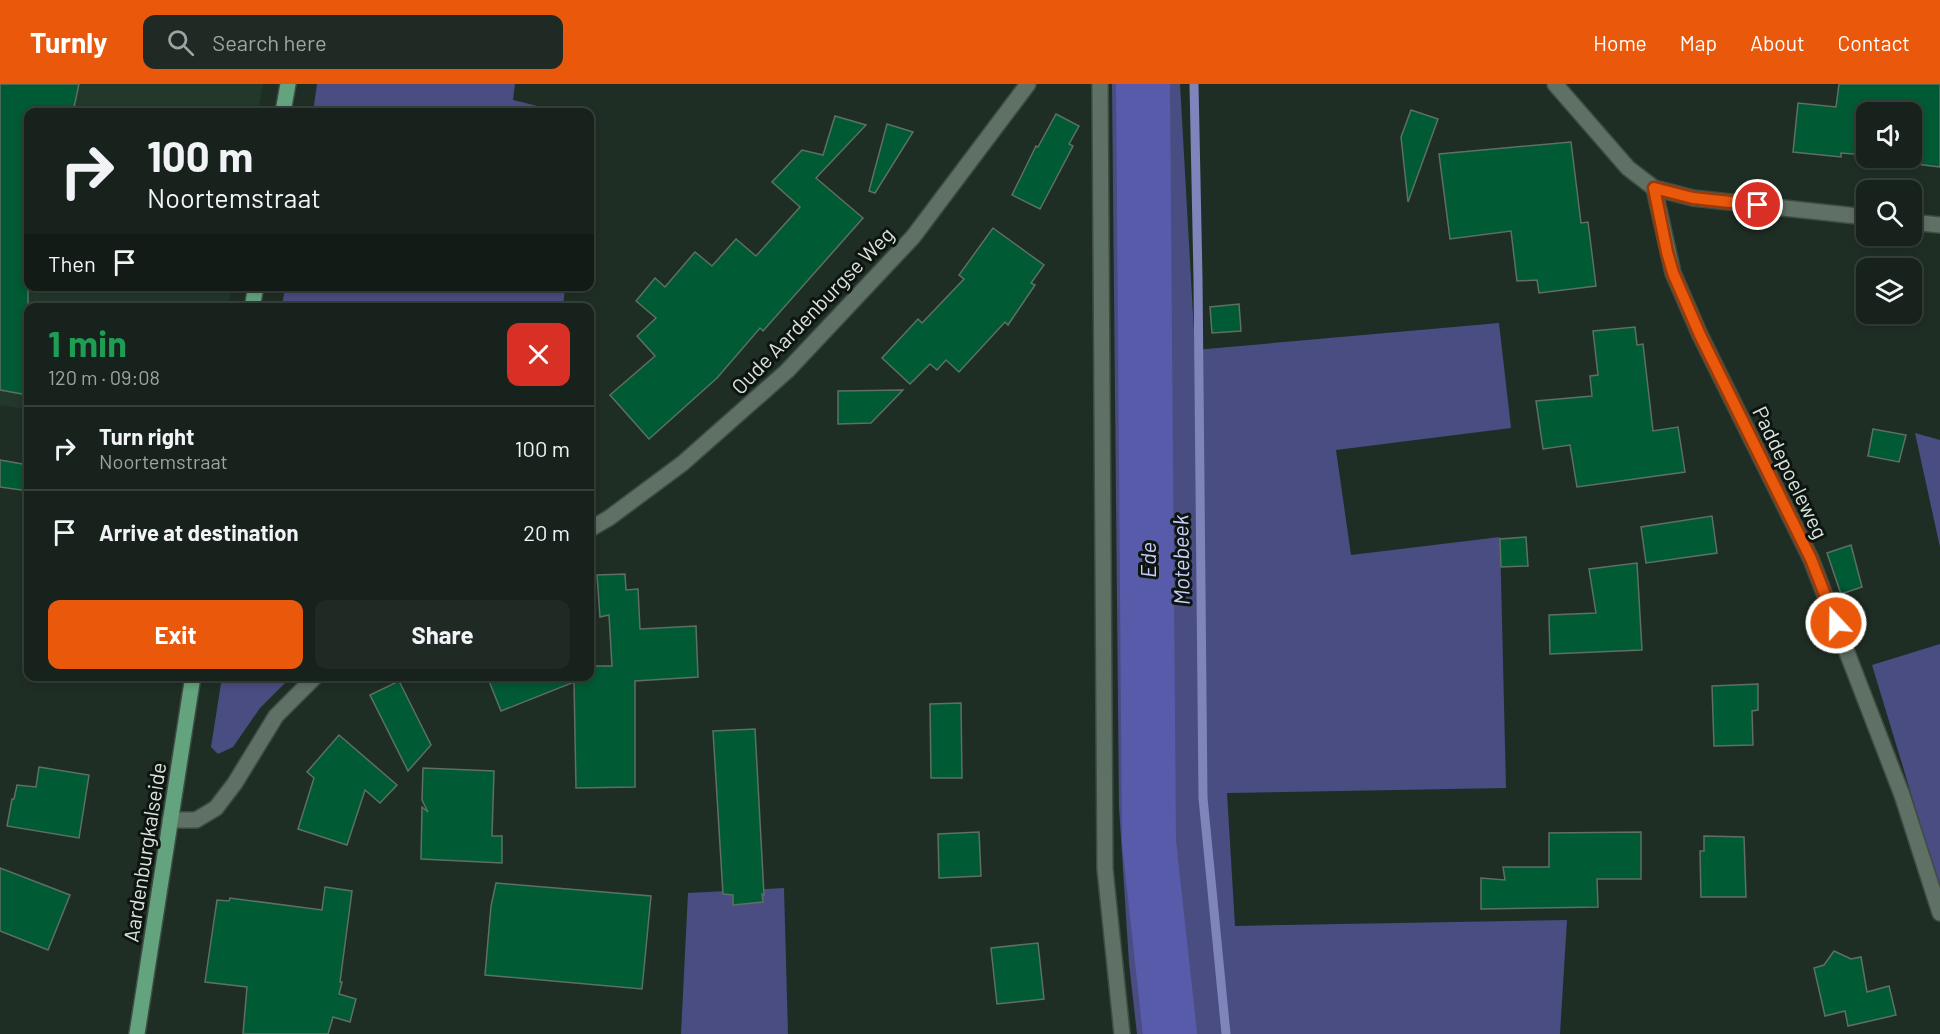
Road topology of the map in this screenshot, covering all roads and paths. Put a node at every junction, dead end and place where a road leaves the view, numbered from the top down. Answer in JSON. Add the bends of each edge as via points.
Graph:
{"nodes":[{"id":1,"x":288,"y":84,"type":"edge"},
{"id":2,"x":1028,"y":84,"type":"edge"},
{"id":3,"x":1100,"y":84,"type":"edge"},
{"id":4,"x":1555,"y":84,"type":"edge"},
{"id":5,"x":285,"y":108,"type":"edge"},
{"id":6,"x":1654,"y":188,"type":"junction"},
{"id":7,"x":1856,"y":216,"type":"edge"},
{"id":8,"x":1922,"y":223,"type":"edge"},
{"id":9,"x":1940,"y":225,"type":"edge"},
{"id":10,"x":594,"y":527,"type":"edge"},
{"id":11,"x":192,"y":681,"type":"edge"},
{"id":12,"x":311,"y":681,"type":"edge"},
{"id":13,"x":170,"y":820,"type":"junction"},
{"id":14,"x":1940,"y":913,"type":"edge"},
{"id":15,"x":137,"y":1034,"type":"edge"},
{"id":16,"x":1122,"y":1034,"type":"edge"}],
"edges":[{"from":1,"to":5,"type":"main road"},
{"from":2,"to":10,"type":"street","name":"Oude Aardenburgse Weg","via":[[913,237],[787,371],[683,463]]},
{"from":3,"to":16,"type":"street","via":[[1105,870]]},
{"from":4,"to":6,"type":"street","via":[[1628,168]]},
{"from":6,"to":7,"type":"street","via":[[1693,198]]},
{"from":6,"to":14,"type":"street","name":"Paddepoeleweg","via":[[1673,273],[1811,559],[1902,795]]},
{"from":8,"to":9,"type":"street"},
{"from":11,"to":13,"type":"main road","name":"Aardenburgkalseide"},
{"from":12,"to":13,"type":"street","via":[[276,716],[216,808],[196,820]]},
{"from":13,"to":15,"type":"main road","name":"Aardenburgkalseide"}]}
